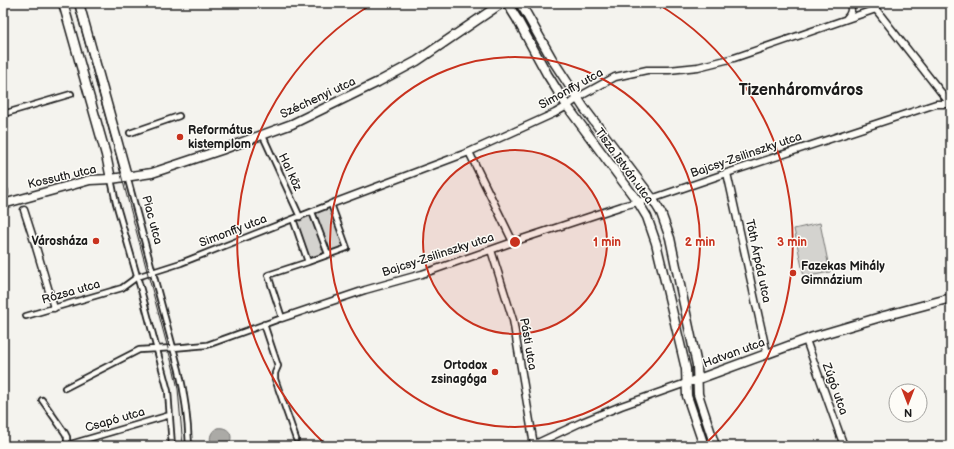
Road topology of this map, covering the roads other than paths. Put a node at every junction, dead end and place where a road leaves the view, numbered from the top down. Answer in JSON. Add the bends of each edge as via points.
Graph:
{"nodes":[{"id":1,"x":63,"y":3,"type":"edge"},
{"id":2,"x":79,"y":3,"type":"edge"},
{"id":3,"x":502,"y":3,"type":"edge"},
{"id":4,"x":507,"y":3,"type":"edge"},
{"id":5,"x":520,"y":3,"type":"edge"},
{"id":6,"x":850,"y":3,"type":"edge"},
{"id":7,"x":872,"y":3,"type":"edge"},
{"id":8,"x":876,"y":9,"type":"junction"},
{"id":9,"x":846,"y":19,"type":"junction"},
{"id":10,"x":71,"y":94,"type":"dead end"},
{"id":11,"x":578,"y":98,"type":"junction"},
{"id":12,"x":951,"y":104,"type":"edge"},
{"id":13,"x":567,"y":106,"type":"junction"},
{"id":14,"x":3,"y":114,"type":"edge"},
{"id":15,"x":179,"y":116,"type":"dead end"},
{"id":16,"x":130,"y":133,"type":"dead end"},
{"id":17,"x":263,"y":136,"type":"junction"},
{"id":18,"x":469,"y":152,"type":"junction"},
{"id":19,"x":727,"y":172,"type":"junction"},
{"id":20,"x":127,"y":176,"type":"junction"},
{"id":21,"x":111,"y":179,"type":"junction"},
{"id":22,"x":652,"y":198,"type":"junction"},
{"id":23,"x":638,"y":202,"type":"junction"},
{"id":24,"x":3,"y":204,"type":"edge"},
{"id":25,"x":332,"y":204,"type":"junction"},
{"id":26,"x":24,"y":210,"type":"dead end"},
{"id":27,"x":312,"y":212,"type":"junction"},
{"id":28,"x":300,"y":217,"type":"junction"},
{"id":29,"x":293,"y":219,"type":"junction"},
{"id":30,"x":513,"y":242,"type":"junction"},
{"id":31,"x":491,"y":250,"type":"junction"},
{"id":32,"x":328,"y":254,"type":"junction"},
{"id":33,"x":308,"y":262,"type":"junction"},
{"id":34,"x":153,"y":273,"type":"junction"},
{"id":35,"x":137,"y":277,"type":"junction"},
{"id":36,"x":951,"y":298,"type":"edge"},
{"id":37,"x":54,"y":308,"type":"junction"},
{"id":38,"x":26,"y":316,"type":"dead end"},
{"id":39,"x":282,"y":318,"type":"junction"},
{"id":40,"x":264,"y":324,"type":"junction"},
{"id":41,"x":806,"y":340,"type":"junction"},
{"id":42,"x":157,"y":348,"type":"junction"},
{"id":43,"x":173,"y":348,"type":"junction"},
{"id":44,"x":767,"y":354,"type":"junction"},
{"id":45,"x":698,"y":379,"type":"junction"},
{"id":46,"x":686,"y":383,"type":"junction"},
{"id":47,"x":65,"y":388,"type":"dead end"},
{"id":48,"x":42,"y":400,"type":"dead end"},
{"id":49,"x":170,"y":415,"type":"junction"},
{"id":50,"x":296,"y":439,"type":"dead end"},
{"id":51,"x":67,"y":445,"type":"edge"},
{"id":52,"x":532,"y":445,"type":"edge"},
{"id":53,"x":172,"y":446,"type":"edge"},
{"id":54,"x":189,"y":446,"type":"edge"},
{"id":55,"x":704,"y":446,"type":"edge"},
{"id":56,"x":714,"y":446,"type":"edge"},
{"id":57,"x":844,"y":446,"type":"edge"}],
"edges":[{"from":1,"to":21,"type":"street"},
{"from":2,"to":20,"type":"street","name":"Piac utca"},
{"from":3,"to":17,"type":"street","name":"Széchenyi utca","via":[[417,61]]},
{"from":4,"to":13,"type":"street","name":"Tisza István utca"},
{"from":5,"to":11,"type":"street","name":"Tisza István utca"},
{"from":6,"to":9,"type":"street","via":[[850,14]]},
{"from":7,"to":8,"type":"street"},
{"from":8,"to":9,"type":"street","name":"Simonffy utca"},
{"from":8,"to":12,"type":"street"},
{"from":9,"to":11,"type":"street","name":"Simonffy utca","via":[[727,60],[698,67],[647,70],[615,77]]},
{"from":10,"to":14,"type":"street"},
{"from":11,"to":13,"type":"street","name":"Simonffy utca"},
{"from":11,"to":22,"type":"street","name":"Tisza István utca"},
{"from":12,"to":19,"type":"street","name":"Bajcsy-Zsilinszky utca","via":[[936,104]]},
{"from":13,"to":18,"type":"street","name":"Simonffy utca"},
{"from":13,"to":23,"type":"street","name":"Tisza István utca"},
{"from":15,"to":16,"type":"street"},
{"from":17,"to":20,"type":"street","name":"Széchenyi utca","via":[[152,172]]},
{"from":17,"to":28,"type":"street","name":"Hal köz"},
{"from":18,"to":25,"type":"street","name":"Simonffy utca"},
{"from":18,"to":30,"type":"street"},
{"from":19,"to":22,"type":"street","name":"Bajcsy-Zsilinszky utca"},
{"from":19,"to":44,"type":"street","name":"Tóth Árpád utca"},
{"from":20,"to":21,"type":"street","name":"Kossuth utca"},
{"from":20,"to":34,"type":"street","name":"Piac utca"},
{"from":21,"to":24,"type":"street","name":"Kossuth utca","via":[[90,180]]},
{"from":21,"to":35,"type":"street"},
{"from":22,"to":23,"type":"street","name":"Bajcsy-Zsilinszky utca"},
{"from":22,"to":45,"type":"street","name":"Tisza István utca","via":[[661,213],[670,238]]},
{"from":23,"to":30,"type":"street","name":"Bajcsy-Zsilinszky utca"},
{"from":23,"to":46,"type":"street","name":"Tisza István utca","via":[[656,243],[686,369]]},
{"from":25,"to":27,"type":"street"},
{"from":25,"to":32,"type":"street","via":[[347,248]]},
{"from":26,"to":37,"type":"street"},
{"from":27,"to":28,"type":"street"},
{"from":27,"to":32,"type":"street"},
{"from":28,"to":29,"type":"street"},
{"from":29,"to":33,"type":"street"},
{"from":29,"to":34,"type":"street","name":"Simonffy utca"},
{"from":30,"to":31,"type":"street","name":"Bajcsy-Zsilinszky utca"},
{"from":31,"to":39,"type":"street","name":"Bajcsy-Zsilinszky utca"},
{"from":31,"to":52,"type":"street","name":"Pásti utca","via":[[513,320]]},
{"from":32,"to":33,"type":"street"},
{"from":33,"to":39,"type":"street","via":[[268,275]]},
{"from":34,"to":35,"type":"street","name":"Simonffy utca"},
{"from":34,"to":43,"type":"street","name":"Piac utca"},
{"from":35,"to":37,"type":"street","name":"Rózsa utca","via":[[122,288]]},
{"from":35,"to":42,"type":"street"},
{"from":36,"to":41,"type":"street","name":"Hatvan utca"},
{"from":37,"to":38,"type":"street","name":"Rózsa utca"},
{"from":39,"to":40,"type":"street","name":"Bajcsy-Zsilinszky utca"},
{"from":40,"to":43,"type":"street","name":"Bajcsy-Zsilinszky utca","via":[[208,345]]},
{"from":40,"to":50,"type":"street","via":[[278,366],[275,379]]},
{"from":41,"to":44,"type":"street","name":"Hatvan utca"},
{"from":41,"to":57,"type":"street","name":"Zúgó utca"},
{"from":42,"to":43,"type":"street","name":"Bajcsy-Zsilinszky utca"},
{"from":42,"to":47,"type":"street","name":"Bajcsy-Zsilinszky utca","via":[[139,350]]},
{"from":42,"to":49,"type":"street","via":[[168,391]]},
{"from":43,"to":54,"type":"street","name":"Piac utca","via":[[183,389]]},
{"from":44,"to":45,"type":"street","name":"Hatvan utca"},
{"from":45,"to":46,"type":"street","name":"Hatvan utca"},
{"from":45,"to":56,"type":"street","name":"Tisza István utca","via":[[698,394]]},
{"from":46,"to":52,"type":"street","name":"Hatvan utca","via":[[588,419]]},
{"from":46,"to":55,"type":"street","name":"Tisza István utca","via":[[687,396]]},
{"from":48,"to":51,"type":"street","via":[[67,437]]},
{"from":49,"to":51,"type":"street","name":"Csapó utca"},
{"from":49,"to":53,"type":"street"}]}
